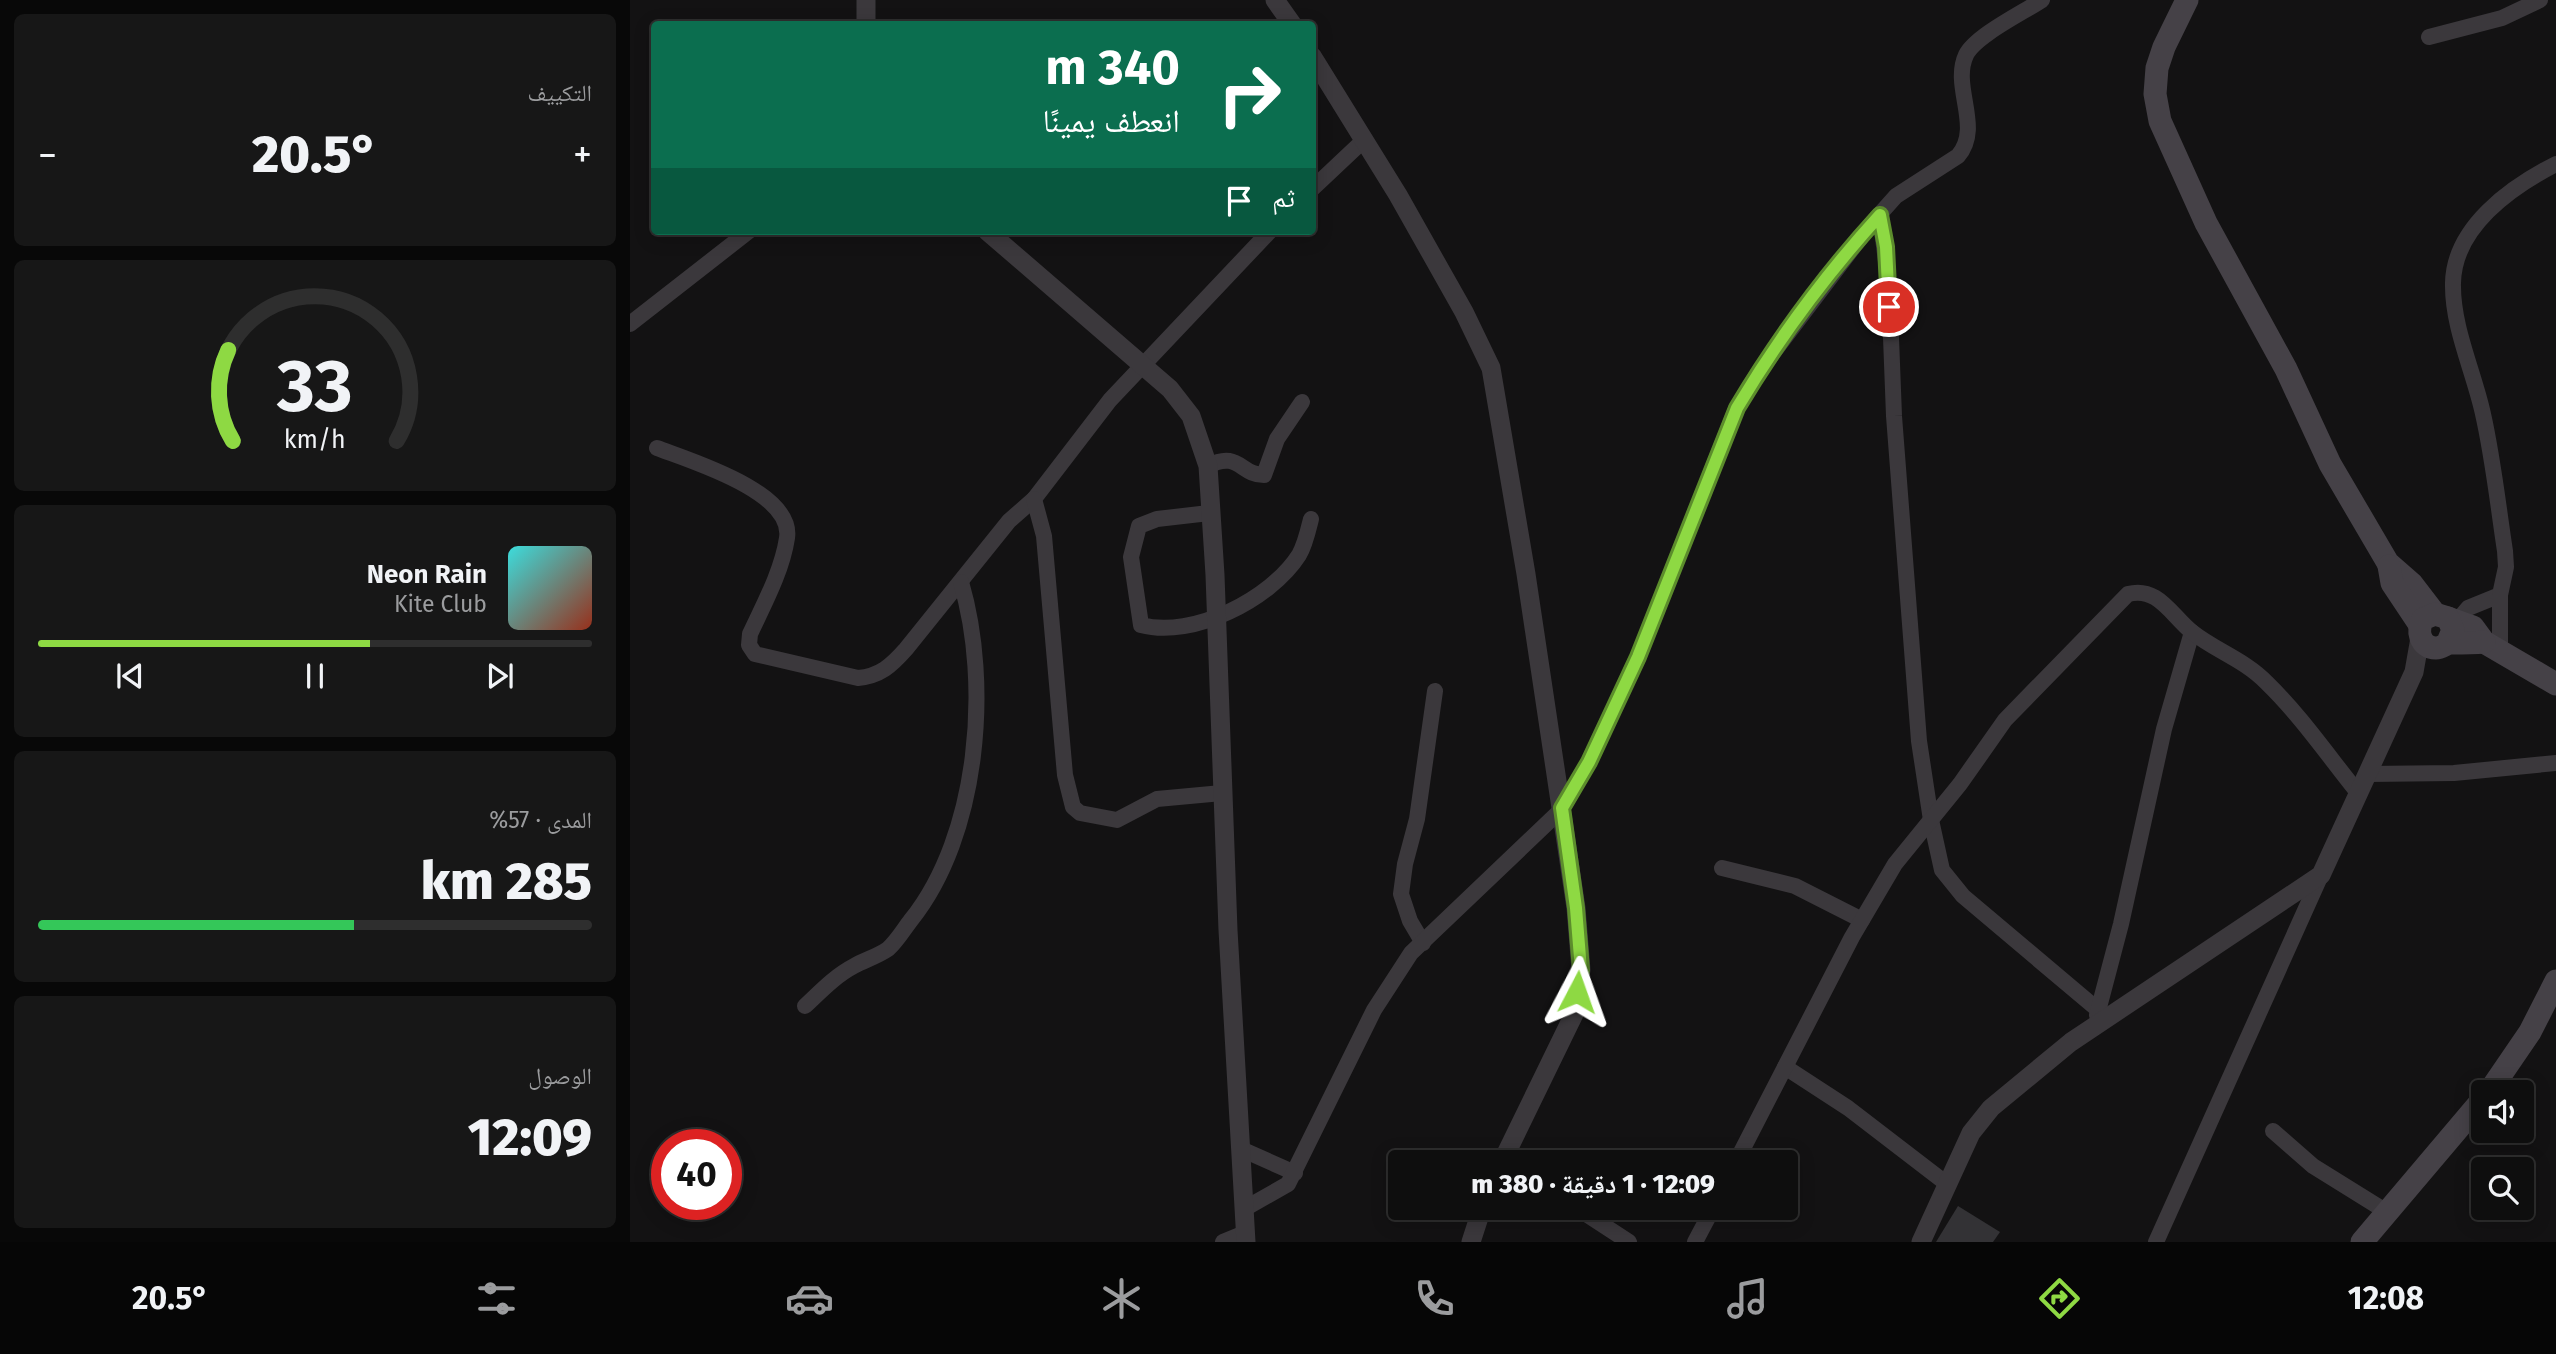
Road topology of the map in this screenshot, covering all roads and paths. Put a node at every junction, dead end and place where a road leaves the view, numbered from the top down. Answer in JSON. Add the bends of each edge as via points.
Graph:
{"nodes":[{"id":1,"x":866,"y":0,"type":"edge"},
{"id":2,"x":2042,"y":0,"type":"edge"},
{"id":3,"x":2188,"y":0,"type":"edge"},
{"id":4,"x":2540,"y":0,"type":"edge"},
{"id":5,"x":1278,"y":1,"type":"edge"},
{"id":6,"x":866,"y":21,"type":"edge"},
{"id":7,"x":1290,"y":21,"type":"edge"},
{"id":8,"x":2429,"y":37,"type":"dead end"},
{"id":9,"x":1316,"y":62,"type":"edge"},
{"id":10,"x":1364,"y":139,"type":"junction"},
{"id":11,"x":2556,"y":164,"type":"edge"},
{"id":12,"x":1316,"y":185,"type":"edge"},
{"id":13,"x":1880,"y":215,"type":"junction"},
{"id":14,"x":744,"y":235,"type":"edge"},
{"id":15,"x":993,"y":235,"type":"edge"},
{"id":16,"x":1266,"y":235,"type":"edge"},
{"id":17,"x":630,"y":324,"type":"edge"},
{"id":18,"x":1140,"y":365,"type":"junction"},
{"id":19,"x":1302,"y":402,"type":"dead end"},
{"id":20,"x":657,"y":448,"type":"dead end"},
{"id":21,"x":1208,"y":466,"type":"junction"},
{"id":22,"x":1034,"y":499,"type":"junction"},
{"id":23,"x":1209,"y":513,"type":"junction"},
{"id":24,"x":1311,"y":519,"type":"dead end"},
{"id":25,"x":961,"y":582,"type":"junction"},
{"id":26,"x":2500,"y":595,"type":"junction"},
{"id":27,"x":1216,"y":617,"type":"junction"},
{"id":28,"x":2438,"y":629,"type":"junction"},
{"id":29,"x":2192,"y":632,"type":"junction"},
{"id":30,"x":2492,"y":647,"type":"junction"},
{"id":31,"x":2556,"y":684,"type":"edge"},
{"id":32,"x":1435,"y":691,"type":"dead end"},
{"id":33,"x":2556,"y":763,"type":"edge"},
{"id":34,"x":2368,"y":774,"type":"junction"},
{"id":35,"x":1222,"y":793,"type":"junction"},
{"id":36,"x":2359,"y":794,"type":"junction"},
{"id":37,"x":1562,"y":808,"type":"junction"},
{"id":38,"x":1931,"y":820,"type":"junction"},
{"id":39,"x":1723,"y":869,"type":"dead end"},
{"id":40,"x":2321,"y":875,"type":"junction"},
{"id":41,"x":1862,"y":920,"type":"junction"},
{"id":42,"x":1423,"y":943,"type":"junction"},
{"id":43,"x":2556,"y":981,"type":"edge"},
{"id":44,"x":805,"y":1006,"type":"dead end"},
{"id":45,"x":2097,"y":1017,"type":"junction"},
{"id":46,"x":1785,"y":1067,"type":"junction"},
{"id":47,"x":2497,"y":1080,"type":"edge"},
{"id":48,"x":2471,"y":1113,"type":"edge"},
{"id":49,"x":2273,"y":1130,"type":"dead end"},
{"id":50,"x":1241,"y":1149,"type":"junction"},
{"id":51,"x":1512,"y":1150,"type":"edge"},
{"id":52,"x":1743,"y":1150,"type":"edge"},
{"id":53,"x":1295,"y":1173,"type":"junction"},
{"id":54,"x":1947,"y":1184,"type":"junction"},
{"id":55,"x":1244,"y":1209,"type":"junction"},
{"id":56,"x":2387,"y":1212,"type":"junction"},
{"id":57,"x":1478,"y":1220,"type":"edge"},
{"id":58,"x":1595,"y":1220,"type":"edge"},
{"id":59,"x":1707,"y":1220,"type":"edge"},
{"id":60,"x":1245,"y":1238,"type":"edge"},
{"id":61,"x":1223,"y":1242,"type":"edge"},
{"id":62,"x":1471,"y":1242,"type":"edge"},
{"id":63,"x":1629,"y":1242,"type":"edge"},
{"id":64,"x":1695,"y":1242,"type":"edge"},
{"id":65,"x":1921,"y":1242,"type":"edge"},
{"id":66,"x":2156,"y":1242,"type":"edge"},
{"id":67,"x":2362,"y":1242,"type":"edge"}],
"edges":[{"from":1,"to":6,"type":"street"},
{"from":2,"to":13,"type":"street","via":[[1984,37],[1966,55],[1965,147],[1896,196]]},
{"from":3,"to":28,"type":"main road","via":[[2157,68],[2160,121],[2206,223],[2286,369],[2330,464],[2388,563],[2412,584]]},
{"from":4,"to":8,"type":"street","via":[[2502,18]]},
{"from":5,"to":7,"type":"street"},
{"from":9,"to":10,"type":"street"},
{"from":10,"to":12,"type":"street"},
{"from":10,"to":37,"type":"street","via":[[1458,300],[1491,369]]},
{"from":11,"to":26,"type":"street","via":[[2526,179],[2495,205],[2474,229],[2455,264],[2459,323],[2483,415],[2505,551]]},
{"from":13,"to":37,"type":"street","via":[[1810,302],[1737,408],[1638,657]]},
{"from":13,"to":38,"type":"street","via":[[1888,272],[1894,416],[1919,741]]},
{"from":14,"to":17,"type":"street"},
{"from":15,"to":18,"type":"street"},
{"from":16,"to":18,"type":"street"},
{"from":18,"to":21,"type":"street","via":[[1170,389],[1191,416]]},
{"from":18,"to":22,"type":"street"},
{"from":19,"to":21,"type":"street","via":[[1276,439],[1264,475],[1256,475],[1239,461]]},
{"from":20,"to":25,"type":"street","via":[[750,487],[782,512],[788,535],[750,634],[749,645],[755,654],[858,678],[875,676],[890,667]]},
{"from":21,"to":23,"type":"street"},
{"from":22,"to":25,"type":"street","via":[[1009,521]]},
{"from":22,"to":35,"type":"street","via":[[1044,536],[1065,775],[1073,807],[1080,813],[1117,820],[1157,799]]},
{"from":23,"to":27,"type":"street"},
{"from":23,"to":27,"type":"street","via":[[1142,524],[1135,534],[1132,556],[1141,625],[1160,629]]},
{"from":24,"to":27,"type":"street","via":[[1301,552],[1288,571],[1256,597]]},
{"from":25,"to":44,"type":"street","via":[[972,634],[976,734],[958,828],[942,872],[887,949],[830,981]]},
{"from":26,"to":28,"type":"street","via":[[2468,608]]},
{"from":26,"to":30,"type":"street"},
{"from":27,"to":35,"type":"street"},
{"from":28,"to":30,"type":"main road"},
{"from":28,"to":34,"type":"street"},
{"from":29,"to":36,"type":"street","via":[[2232,654],[2267,682]]},
{"from":29,"to":38,"type":"street","via":[[2152,594],[2128,594],[2005,720]]},
{"from":29,"to":45,"type":"street","via":[[2164,729]]},
{"from":30,"to":31,"type":"main road"},
{"from":32,"to":42,"type":"street","via":[[1418,820],[1401,894]]},
{"from":33,"to":34,"type":"street","via":[[2454,773]]},
{"from":34,"to":36,"type":"street"},
{"from":35,"to":50,"type":"street"},
{"from":36,"to":40,"type":"street"},
{"from":37,"to":42,"type":"street"},
{"from":37,"to":51,"type":"street","via":[[1581,970],[1574,1014]]},
{"from":38,"to":41,"type":"street","via":[[1895,864]]},
{"from":38,"to":45,"type":"street","via":[[1942,870],[1951,883]]},
{"from":39,"to":41,"type":"street","via":[[1795,886]]},
{"from":40,"to":45,"type":"street"},
{"from":40,"to":66,"type":"street"},
{"from":41,"to":46,"type":"street"},
{"from":42,"to":53,"type":"street","via":[[1394,975],[1374,1010]]},
{"from":43,"to":47,"type":"main road","via":[[2530,1032]]},
{"from":45,"to":54,"type":"street","via":[[1991,1108],[1971,1133]]},
{"from":46,"to":52,"type":"street"},
{"from":46,"to":54,"type":"street"},
{"from":48,"to":56,"type":"main road"},
{"from":49,"to":56,"type":"street","via":[[2313,1166]]},
{"from":50,"to":53,"type":"street"},
{"from":50,"to":55,"type":"street"},
{"from":53,"to":55,"type":"street","via":[[1282,1190]]},
{"from":54,"to":65,"type":"street"},
{"from":55,"to":60,"type":"street"},
{"from":56,"to":67,"type":"main road"},
{"from":57,"to":62,"type":"street"},
{"from":58,"to":63,"type":"street"},
{"from":59,"to":64,"type":"street"},
{"from":60,"to":61,"type":"street"}]}
